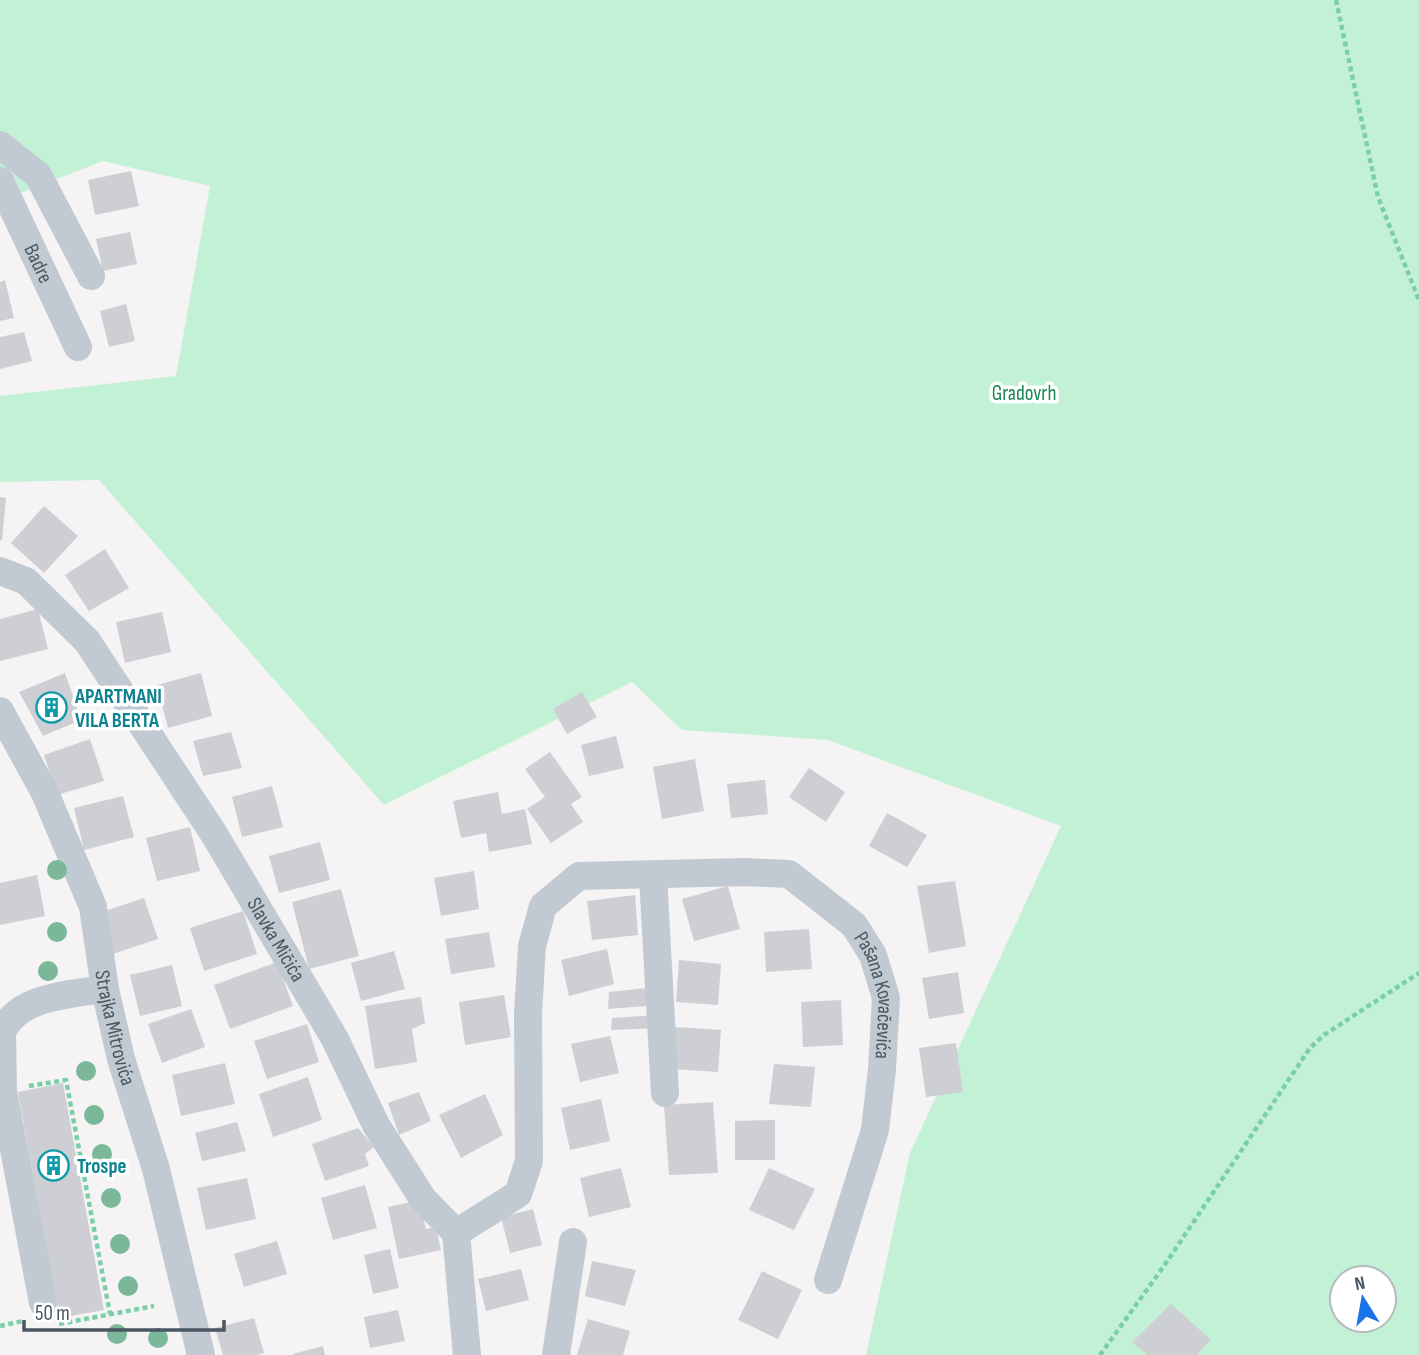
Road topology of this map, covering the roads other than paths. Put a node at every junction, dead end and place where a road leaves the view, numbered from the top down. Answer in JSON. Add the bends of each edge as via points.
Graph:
{"nodes":[{"id":1,"x":0,"y":145,"type":"edge"},
{"id":2,"x":0,"y":181,"type":"edge"},
{"id":3,"x":91,"y":276,"type":"dead end"},
{"id":4,"x":78,"y":347,"type":"dead end"},
{"id":5,"x":0,"y":570,"type":"edge"},
{"id":6,"x":0,"y":711,"type":"edge"},
{"id":7,"x":653,"y":876,"type":"junction"},
{"id":8,"x":105,"y":989,"type":"junction"},
{"id":9,"x":665,"y":1093,"type":"dead end"},
{"id":10,"x":456,"y":1233,"type":"junction"},
{"id":11,"x":573,"y":1242,"type":"dead end"},
{"id":12,"x":828,"y":1280,"type":"dead end"},
{"id":13,"x":51,"y":1316,"type":"road end"},
{"id":14,"x":201,"y":1355,"type":"edge"},
{"id":15,"x":467,"y":1355,"type":"edge"},
{"id":16,"x":556,"y":1355,"type":"edge"}],
"edges":[{"from":1,"to":3,"type":"street","name":"Badre","via":[[38,175]]},
{"from":2,"to":4,"type":"street","name":"Badre"},
{"from":5,"to":10,"type":"street","name":"Slavka Mičića","via":[[26,581],[87,641],[214,834],[335,1040],[376,1125],[423,1199]]},
{"from":6,"to":8,"type":"street","name":"Strajka Mitrovića","via":[[44,793],[93,908]]},
{"from":7,"to":9,"type":"street"},
{"from":7,"to":10,"type":"street","name":"Pašana Kovačevića","via":[[579,876],[543,906],[532,946],[528,1014],[529,1161],[518,1194]]},
{"from":7,"to":12,"type":"street","name":"Pašana Kovačevića","via":[[789,874],[854,925],[873,955],[886,998],[883,1069],[874,1130]]},
{"from":8,"to":13,"type":"street","via":[[34,1004],[15,1016],[2,1034],[4,1091]]},
{"from":8,"to":14,"type":"street","name":"Strajka Mitrovića","via":[[121,1059],[156,1168]]},
{"from":10,"to":15,"type":"street"},
{"from":11,"to":16,"type":"street"}]}
